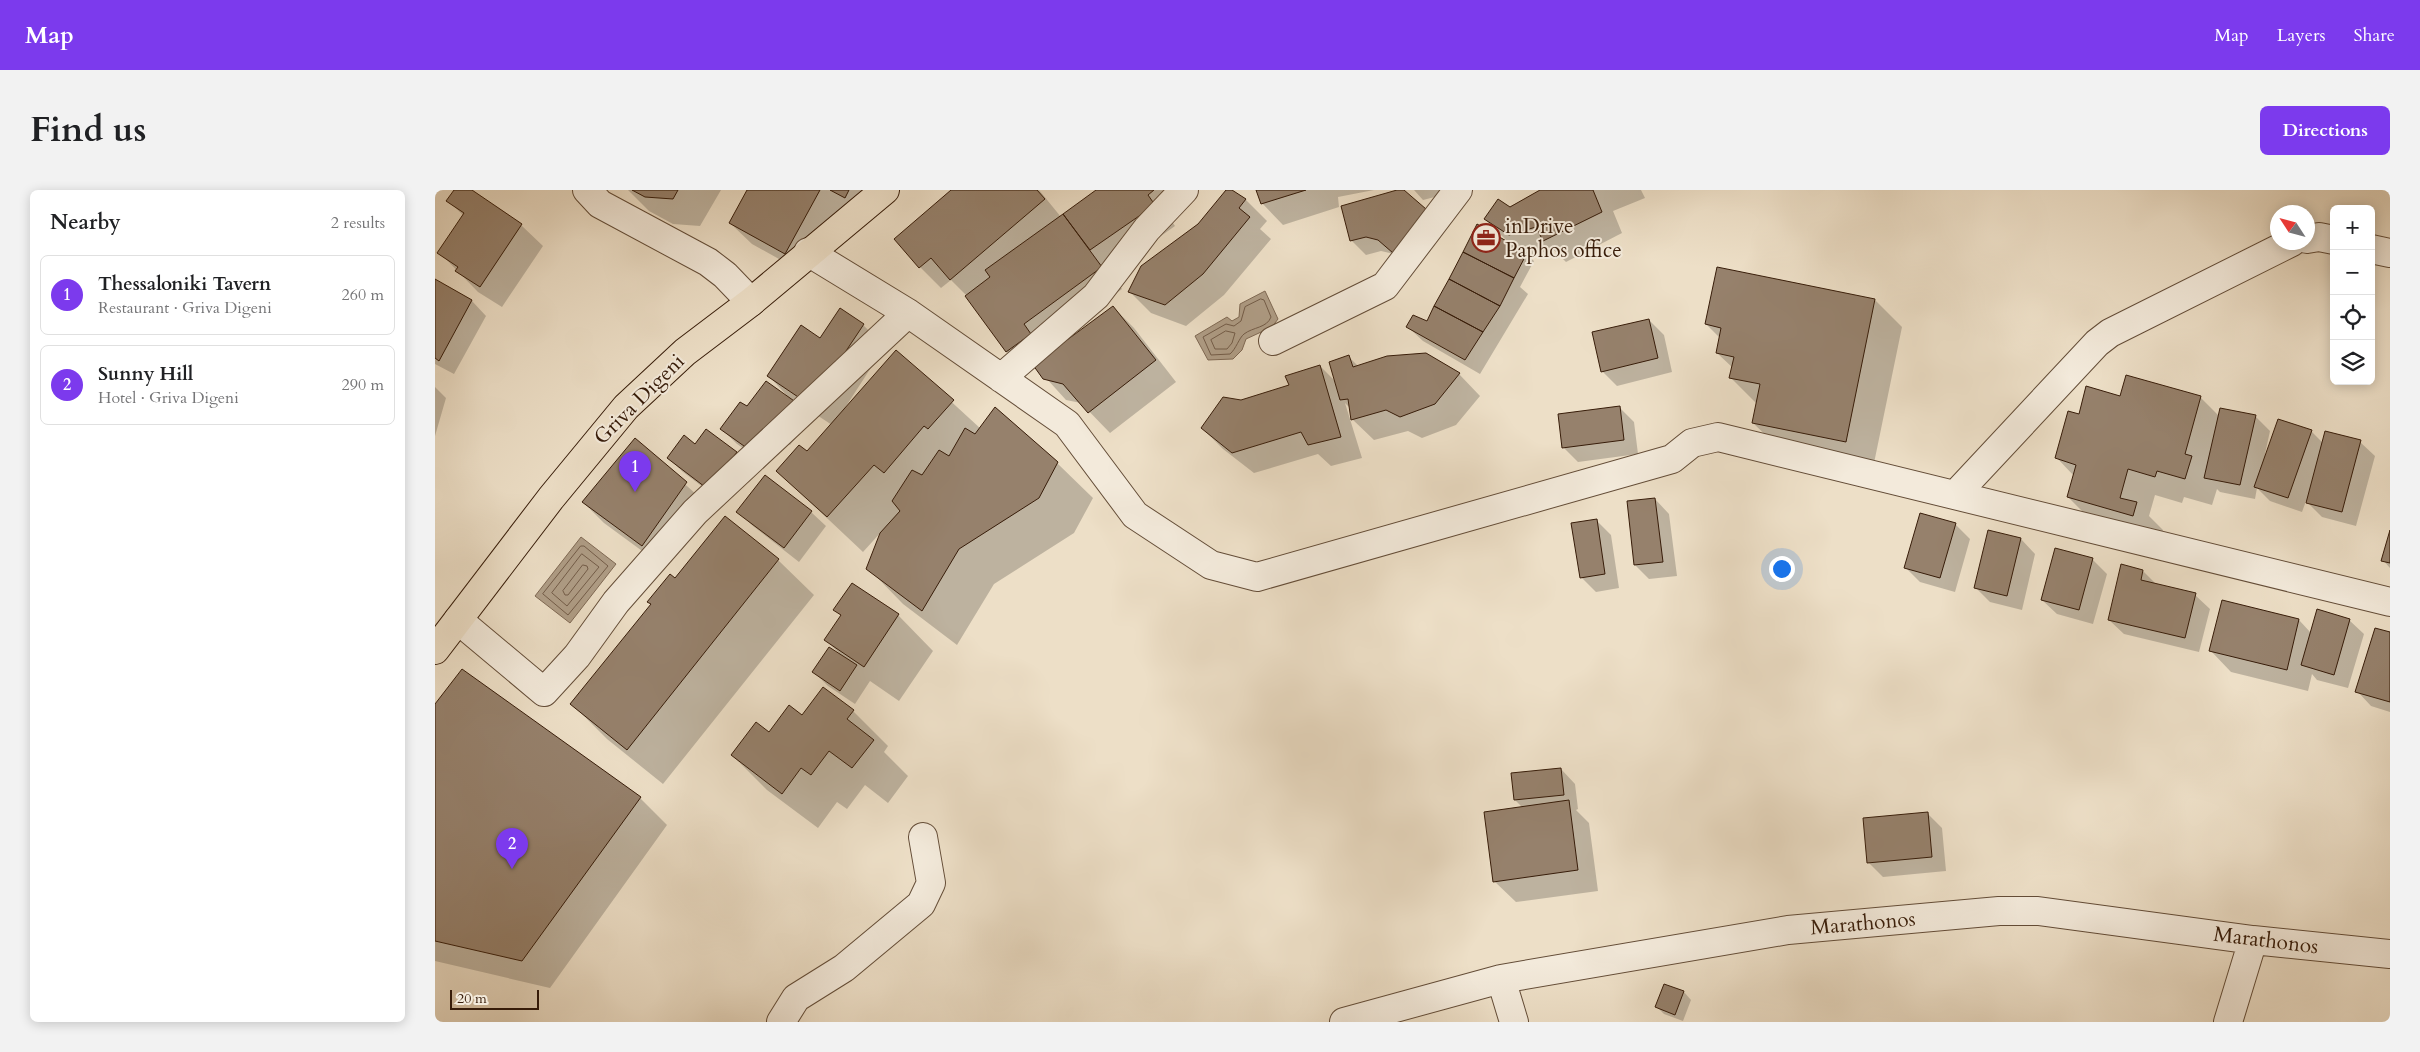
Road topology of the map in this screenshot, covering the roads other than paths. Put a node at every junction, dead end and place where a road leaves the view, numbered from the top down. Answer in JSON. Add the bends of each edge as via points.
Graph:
{"nodes":[{"id":1,"x":587,"y":190,"type":"edge"},
{"id":2,"x":885,"y":190,"type":"edge"},
{"id":3,"x":1184,"y":190,"type":"edge"},
{"id":4,"x":1458,"y":190,"type":"edge"},
{"id":5,"x":2315,"y":238,"type":"edge"},
{"id":6,"x":2330,"y":239,"type":"edge"},
{"id":7,"x":2375,"y":249,"type":"edge"},
{"id":8,"x":2276,"y":250,"type":"edge"},
{"id":9,"x":808,"y":252,"type":"junction"},
{"id":10,"x":2390,"y":253,"type":"edge"},
{"id":11,"x":751,"y":302,"type":"junction"},
{"id":12,"x":909,"y":313,"type":"junction"},
{"id":13,"x":1273,"y":341,"type":"dead end"},
{"id":14,"x":1001,"y":378,"type":"junction"},
{"id":15,"x":1955,"y":495,"type":"junction"},
{"id":16,"x":2390,"y":602,"type":"edge"},
{"id":17,"x":458,"y":620,"type":"junction"},
{"id":18,"x":435,"y":650,"type":"edge"},
{"id":19,"x":923,"y":837,"type":"dead end"},
{"id":20,"x":2253,"y":940,"type":"junction"},
{"id":21,"x":2390,"y":954,"type":"edge"},
{"id":22,"x":1501,"y":979,"type":"junction"},
{"id":23,"x":1391,"y":1015,"type":"edge"},
{"id":24,"x":781,"y":1022,"type":"edge"},
{"id":25,"x":1343,"y":1022,"type":"edge"},
{"id":26,"x":1514,"y":1022,"type":"edge"},
{"id":27,"x":2228,"y":1022,"type":"edge"}],
"edges":[{"from":1,"to":11,"type":"street","via":[[600,204],[718,269]]},
{"from":2,"to":9,"type":"main road","name":"Griva Digeni"},
{"from":3,"to":14,"type":"street","via":[[1147,229],[1096,296]]},
{"from":4,"to":13,"type":"street","via":[[1385,286]]},
{"from":5,"to":6,"type":"street"},
{"from":7,"to":10,"type":"street"},
{"from":8,"to":15,"type":"street","via":[[2110,333]]},
{"from":9,"to":11,"type":"main road","name":"Griva Digeni"},
{"from":9,"to":12,"type":"street"},
{"from":11,"to":17,"type":"main road","name":"Griva Digeni","via":[[685,352],[626,407],[573,469]]},
{"from":12,"to":14,"type":"street"},
{"from":12,"to":17,"type":"street","via":[[695,512],[616,602],[577,656],[544,692]]},
{"from":14,"to":15,"type":"street","via":[[1067,424],[1135,515],[1211,565],[1257,577],[1671,459],[1692,443],[1718,437]]},
{"from":15,"to":16,"type":"street"},
{"from":17,"to":18,"type":"main road","name":"Griva Digeni"},
{"from":19,"to":24,"type":"street","via":[[931,883],[921,904],[844,968],[796,998]]},
{"from":20,"to":21,"type":"street","name":"Marathonos"},
{"from":20,"to":22,"type":"street","name":"Marathonos","via":[[2038,911],[1999,911],[1788,930]]},
{"from":20,"to":27,"type":"street"},
{"from":22,"to":23,"type":"street","name":"Marathonos"},
{"from":22,"to":26,"type":"street"},
{"from":23,"to":25,"type":"street","name":"Marathonos"}]}
